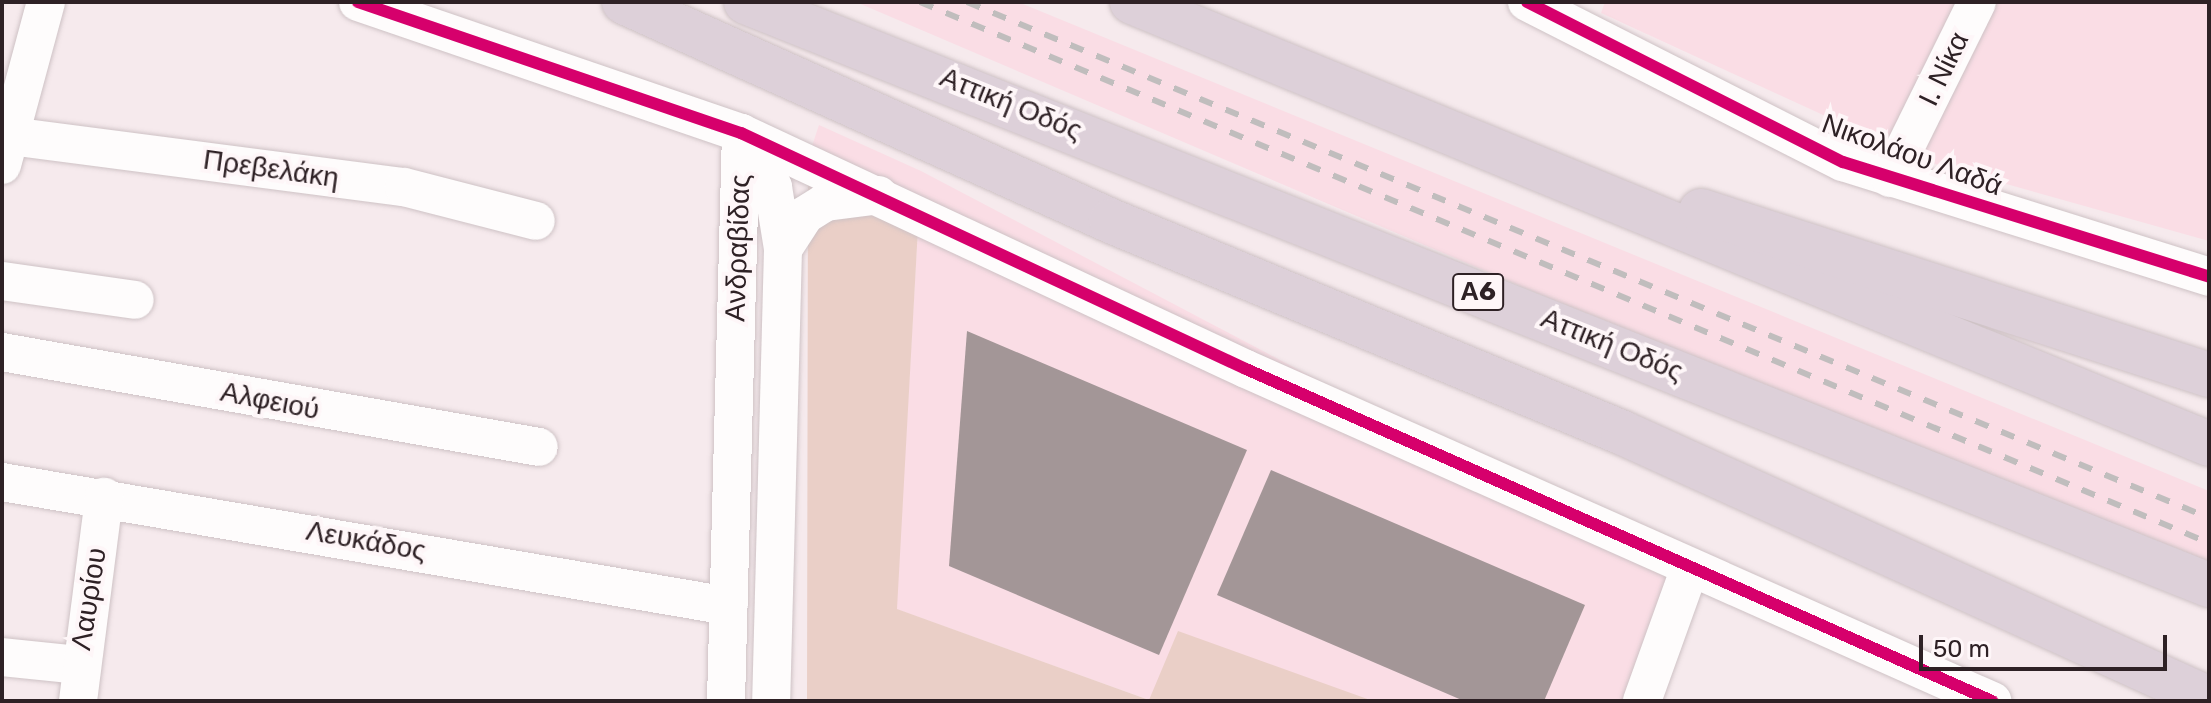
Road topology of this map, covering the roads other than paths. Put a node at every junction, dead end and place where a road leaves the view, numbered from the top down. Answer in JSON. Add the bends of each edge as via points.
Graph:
{"nodes":[{"id":1,"x":46,"y":2,"type":"edge"},
{"id":2,"x":358,"y":2,"type":"edge"},
{"id":3,"x":624,"y":2,"type":"edge"},
{"id":4,"x":746,"y":2,"type":"edge"},
{"id":5,"x":1132,"y":2,"type":"edge"},
{"id":6,"x":1527,"y":2,"type":"edge"},
{"id":7,"x":1977,"y":2,"type":"edge"},
{"id":8,"x":741,"y":133,"type":"junction"},
{"id":9,"x":4,"y":145,"type":"edge"},
{"id":10,"x":1552,"y":173,"type":"junction"},
{"id":11,"x":1890,"y":178,"type":"junction"},
{"id":12,"x":879,"y":195,"type":"junction"},
{"id":13,"x":536,"y":221,"type":"dead end"},
{"id":14,"x":783,"y":249,"type":"junction"},
{"id":15,"x":2209,"y":277,"type":"edge"},
{"id":16,"x":2,"y":281,"type":"edge"},
{"id":17,"x":135,"y":300,"type":"dead end"},
{"id":18,"x":2,"y":352,"type":"edge"},
{"id":19,"x":2209,"y":375,"type":"edge"},
{"id":20,"x":2209,"y":444,"type":"edge"},
{"id":21,"x":539,"y":447,"type":"dead end"},
{"id":22,"x":2,"y":482,"type":"edge"},
{"id":23,"x":104,"y":497,"type":"junction"},
{"id":24,"x":1690,"y":568,"type":"junction"},
{"id":25,"x":2209,"y":585,"type":"edge"},
{"id":26,"x":728,"y":606,"type":"junction"},
{"id":27,"x":2,"y":657,"type":"edge"},
{"id":28,"x":79,"y":683,"type":"edge"},
{"id":29,"x":2209,"y":699,"type":"edge"},
{"id":30,"x":775,"y":700,"type":"edge"},
{"id":31,"x":726,"y":701,"type":"edge"},
{"id":32,"x":1642,"y":701,"type":"edge"},
{"id":33,"x":1992,"y":701,"type":"edge"}],
"edges":[{"from":1,"to":9,"type":"street"},
{"from":2,"to":8,"type":"street"},
{"from":3,"to":29,"type":"highway","via":[[1111,221],[1623,433]]},
{"from":4,"to":25,"type":"highway","name":"Αττική Οδός","number":"Α6"},
{"from":5,"to":10,"type":"highway"},
{"from":6,"to":11,"type":"street","name":"Νικολάου Λαδά"},
{"from":7,"to":11,"type":"street","name":"Ι. Νίκα"},
{"from":8,"to":12,"type":"street"},
{"from":8,"to":14,"type":"street","name":"Ανδραβίδας","via":[[773,187]]},
{"from":8,"to":26,"type":"street","name":"Ανδραβίδας"},
{"from":9,"to":13,"type":"street","name":"Πρεβελάκη","via":[[404,187]]},
{"from":10,"to":19,"type":"highway","via":[[1778,230]]},
{"from":10,"to":20,"type":"highway"},
{"from":11,"to":15,"type":"street","name":"Νικολάου Λαδά"},
{"from":12,"to":14,"type":"street","via":[[826,202],[805,215]]},
{"from":12,"to":24,"type":"street"},
{"from":14,"to":30,"type":"street","name":"Ανδραβίδας"},
{"from":16,"to":17,"type":"street"},
{"from":18,"to":21,"type":"street","name":"Αλφειού"},
{"from":22,"to":23,"type":"street","name":"Λευκάδος"},
{"from":23,"to":26,"type":"street","name":"Λευκάδος"},
{"from":23,"to":28,"type":"street","name":"Λαυρίου"},
{"from":24,"to":32,"type":"street"},
{"from":24,"to":33,"type":"street"},
{"from":26,"to":31,"type":"street","name":"Ανδραβίδας"},
{"from":27,"to":28,"type":"street"}]}
